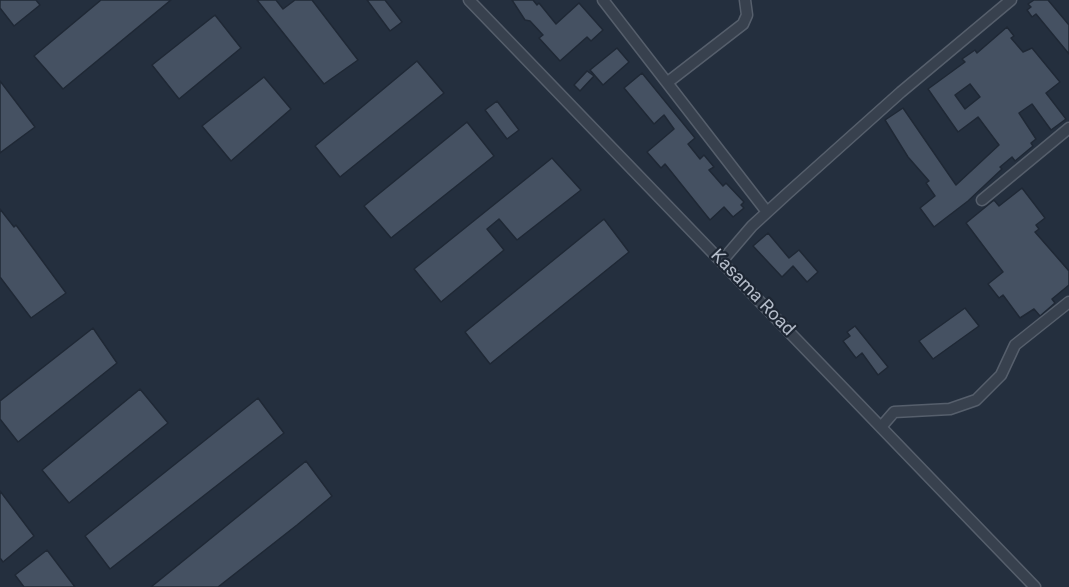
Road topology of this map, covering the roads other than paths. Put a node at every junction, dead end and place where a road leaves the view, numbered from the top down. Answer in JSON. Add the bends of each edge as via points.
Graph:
{"nodes":[{"id":1,"x":469,"y":0,"type":"edge"},
{"id":2,"x":603,"y":0,"type":"edge"},
{"id":3,"x":745,"y":0,"type":"edge"},
{"id":4,"x":1011,"y":0,"type":"edge"},
{"id":5,"x":668,"y":82,"type":"junction"},
{"id":6,"x":1069,"y":128,"type":"edge"},
{"id":7,"x":982,"y":200,"type":"dead end"},
{"id":8,"x":767,"y":212,"type":"junction"},
{"id":9,"x":722,"y":261,"type":"junction"},
{"id":10,"x":1069,"y":302,"type":"edge"},
{"id":11,"x":881,"y":427,"type":"junction"},
{"id":12,"x":1035,"y":587,"type":"edge"}],
"edges":[{"from":1,"to":9,"type":"street","name":"Kasama Road"},
{"from":2,"to":5,"type":"street"},
{"from":3,"to":5,"type":"street","via":[[747,15],[743,24]]},
{"from":4,"to":8,"type":"street"},
{"from":5,"to":8,"type":"street"},
{"from":6,"to":7,"type":"street"},
{"from":8,"to":9,"type":"street"},
{"from":9,"to":11,"type":"street","name":"Kasama Road"},
{"from":10,"to":11,"type":"street","via":[[1015,345],[1001,375],[976,400],[950,409],[894,412]]},
{"from":11,"to":12,"type":"street","name":"Kasama Road"}]}
